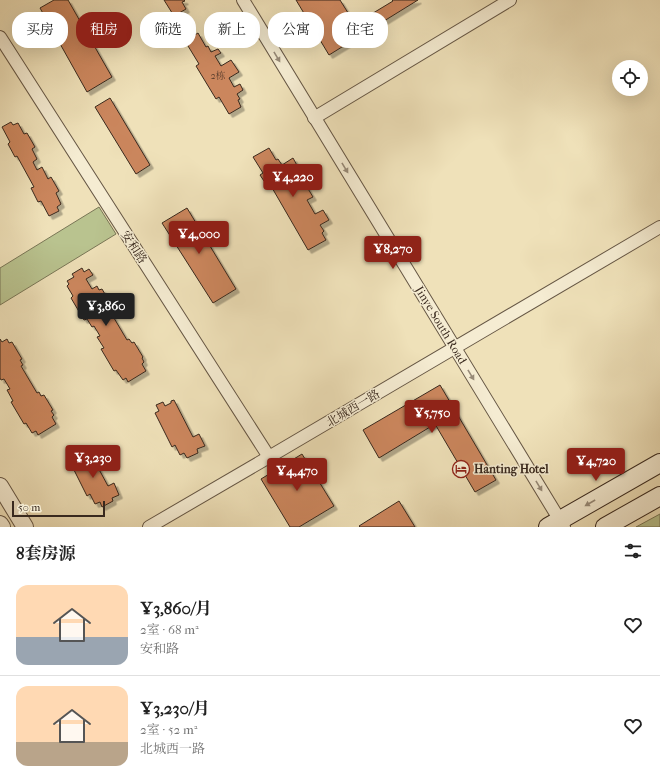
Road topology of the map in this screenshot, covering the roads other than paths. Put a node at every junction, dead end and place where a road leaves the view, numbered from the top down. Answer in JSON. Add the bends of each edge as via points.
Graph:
{"nodes":[{"id":1,"x":243,"y":0,"type":"edge"},
{"id":2,"x":510,"y":0,"type":"edge"},
{"id":3,"x":0,"y":37,"type":"edge"},
{"id":4,"x":314,"y":118,"type":"junction"},
{"id":5,"x":660,"y":227,"type":"edge"},
{"id":6,"x":455,"y":348,"type":"junction"},
{"id":7,"x":269,"y":457,"type":"junction"},
{"id":8,"x":660,"y":463,"type":"edge"},
{"id":9,"x":0,"y":486,"type":"edge"},
{"id":10,"x":660,"y":496,"type":"edge"},
{"id":11,"x":0,"y":524,"type":"edge"},
{"id":12,"x":557,"y":525,"type":"edge"},
{"id":13,"x":2,"y":527,"type":"edge"},
{"id":14,"x":25,"y":527,"type":"edge"},
{"id":15,"x":149,"y":527,"type":"edge"},
{"id":16,"x":605,"y":527,"type":"edge"}],
"edges":[{"from":1,"to":4,"type":"street","name":"Jinye South Road","one_way":true},
{"from":2,"to":4,"type":"street"},
{"from":3,"to":7,"type":"street","name":"安和路"},
{"from":4,"to":6,"type":"street","name":"Jinye South Road","one_way":true},
{"from":5,"to":6,"type":"street","name":"北城西一路"},
{"from":6,"to":7,"type":"street","name":"北城西一路"},
{"from":6,"to":12,"type":"street","name":"Jinye South Road","one_way":true},
{"from":7,"to":15,"type":"street","name":"北城西一路"},
{"from":8,"to":12,"type":"main road","one_way":true},
{"from":9,"to":14,"type":"street"},
{"from":10,"to":16,"type":"main road"},
{"from":11,"to":13,"type":"street"}]}
